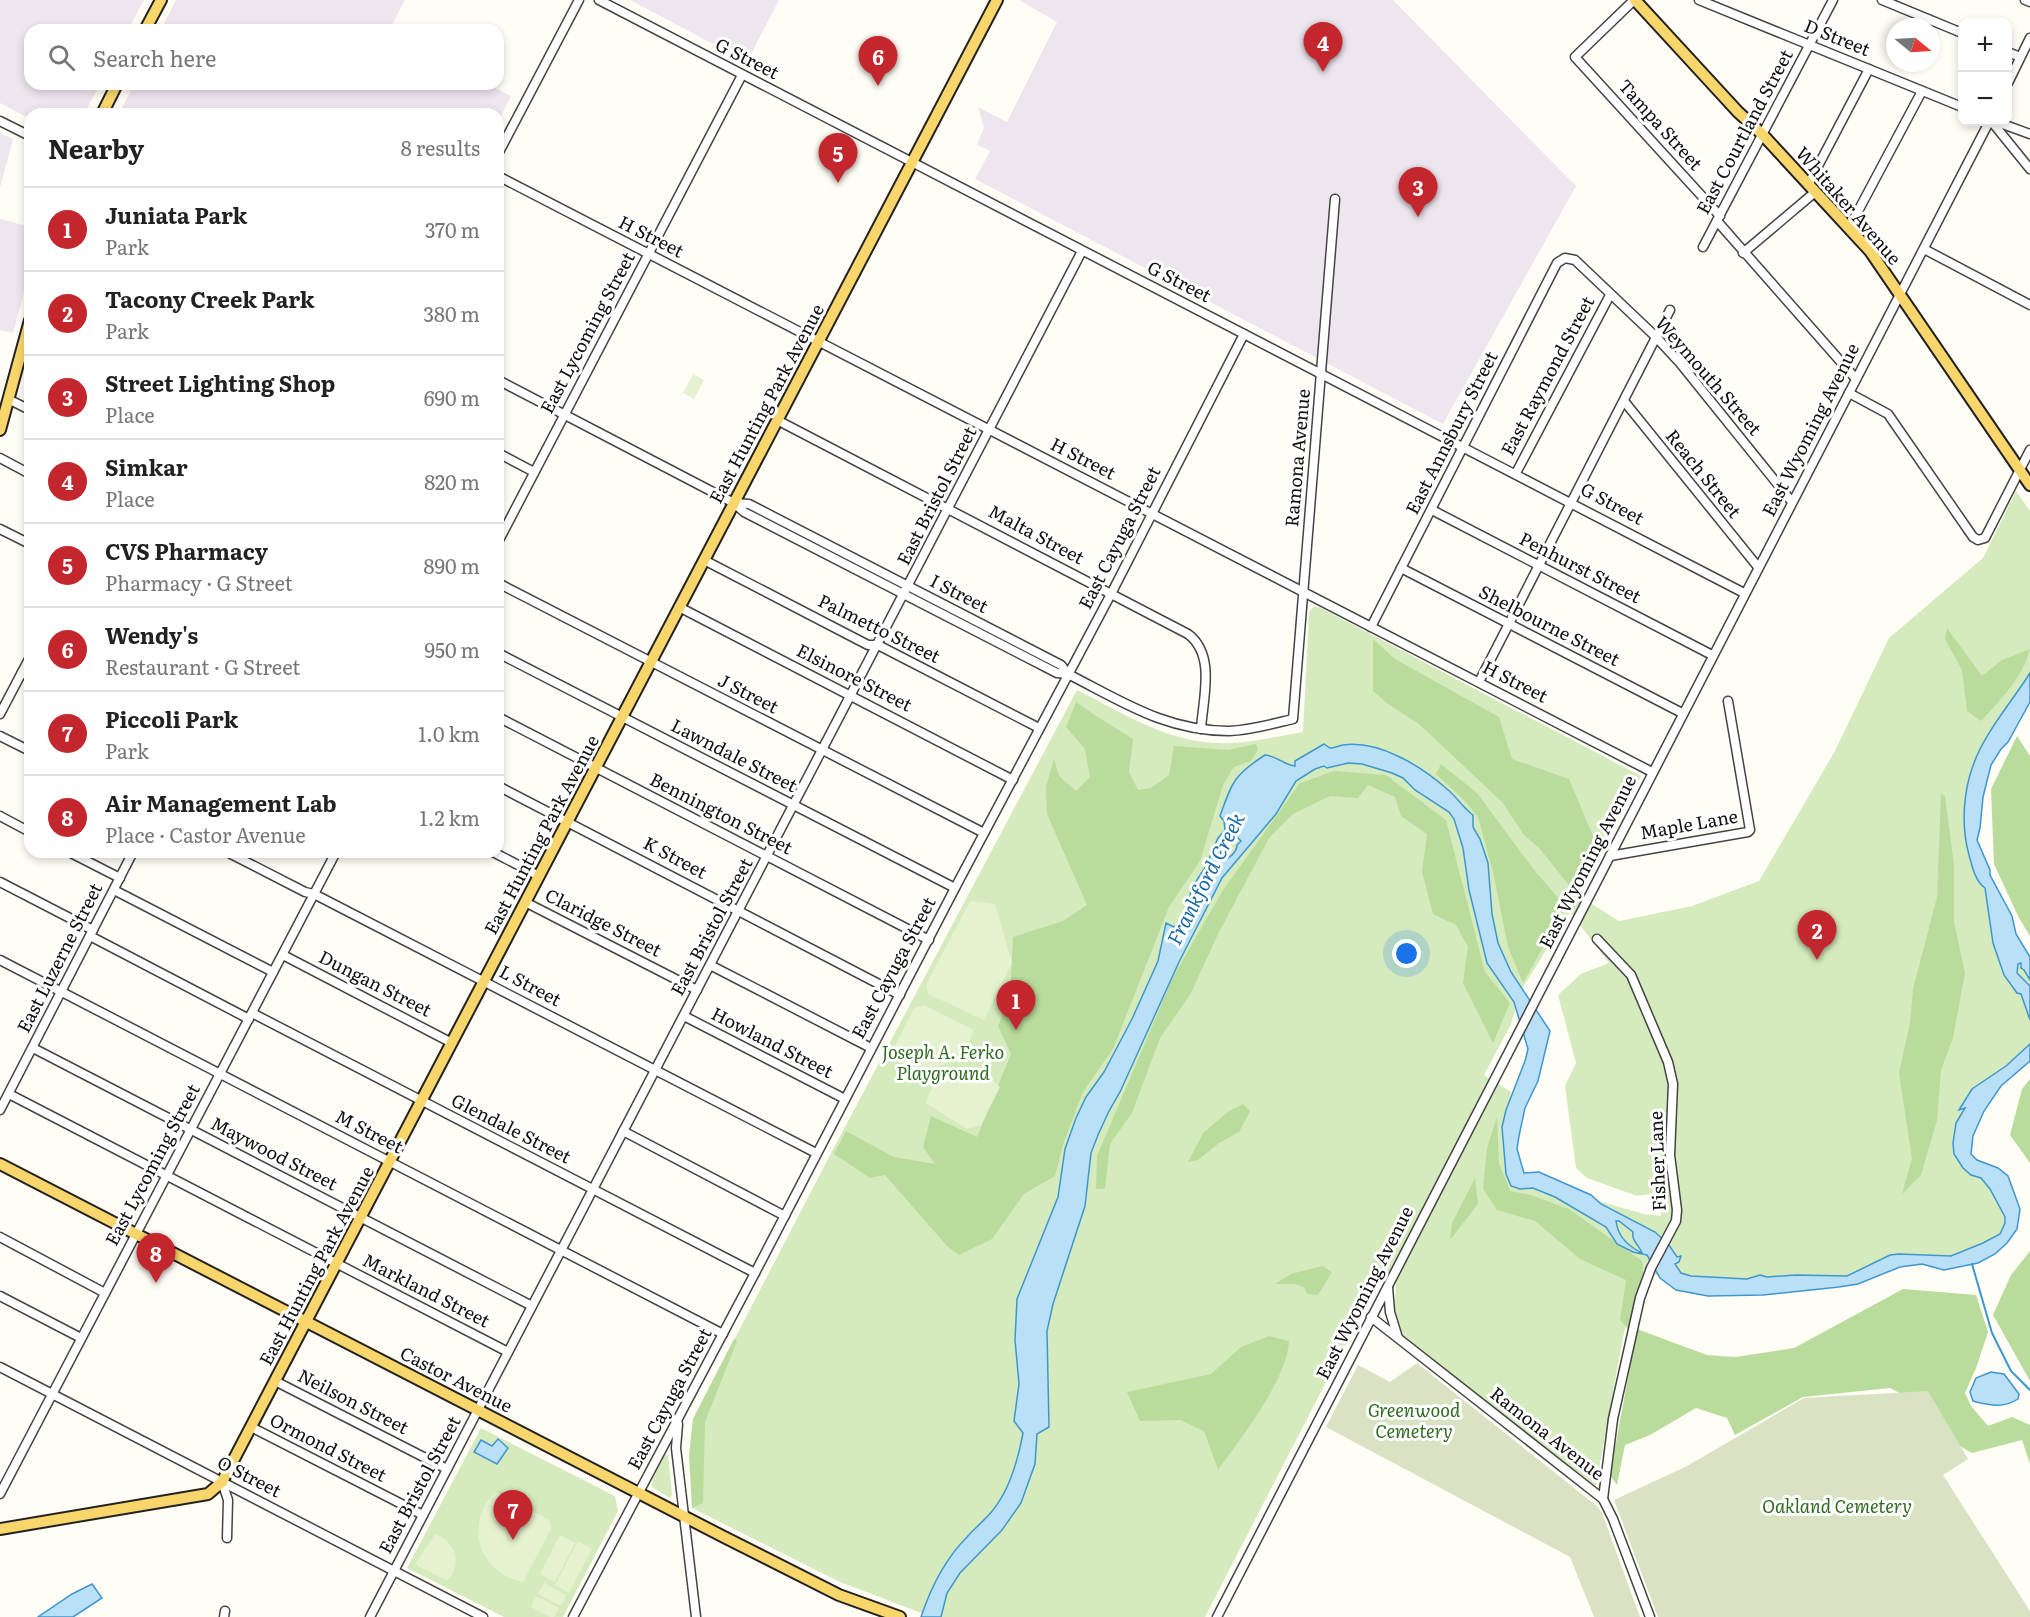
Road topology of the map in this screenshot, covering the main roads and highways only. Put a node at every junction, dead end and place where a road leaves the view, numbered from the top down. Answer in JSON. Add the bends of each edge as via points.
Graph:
{"nodes":[{"id":1,"x":161,"y":0,"type":"edge"},
{"id":2,"x":997,"y":0,"type":"edge"},
{"id":3,"x":1634,"y":0,"type":"edge"},
{"id":4,"x":148,"y":24,"type":"edge"},
{"id":5,"x":114,"y":90,"type":"edge"},
{"id":6,"x":105,"y":108,"type":"edge"},
{"id":7,"x":24,"y":351,"type":"edge"},
{"id":8,"x":0,"y":430,"type":"edge"},
{"id":9,"x":2030,"y":485,"type":"edge"},
{"id":10,"x":0,"y":1164,"type":"edge"},
{"id":11,"x":306,"y":1321,"type":"junction"},
{"id":12,"x":0,"y":1529,"type":"edge"},
{"id":13,"x":900,"y":1617,"type":"edge"}],
"edges":[{"from":1,"to":4,"type":"main road"},
{"from":2,"to":11,"type":"main road","name":"East Hunting Park Avenue"},
{"from":3,"to":9,"type":"main road","name":"Whitaker Avenue","via":[[1870,251]]},
{"from":5,"to":6,"type":"main road"},
{"from":7,"to":8,"type":"main road"},
{"from":10,"to":11,"type":"main road","name":"Castor Avenue"},
{"from":11,"to":12,"type":"main road","name":"East Hunting Park Avenue","via":[[222,1482],[208,1494]]},
{"from":11,"to":13,"type":"main road","name":"Castor Avenue","via":[[839,1595]]}]}
